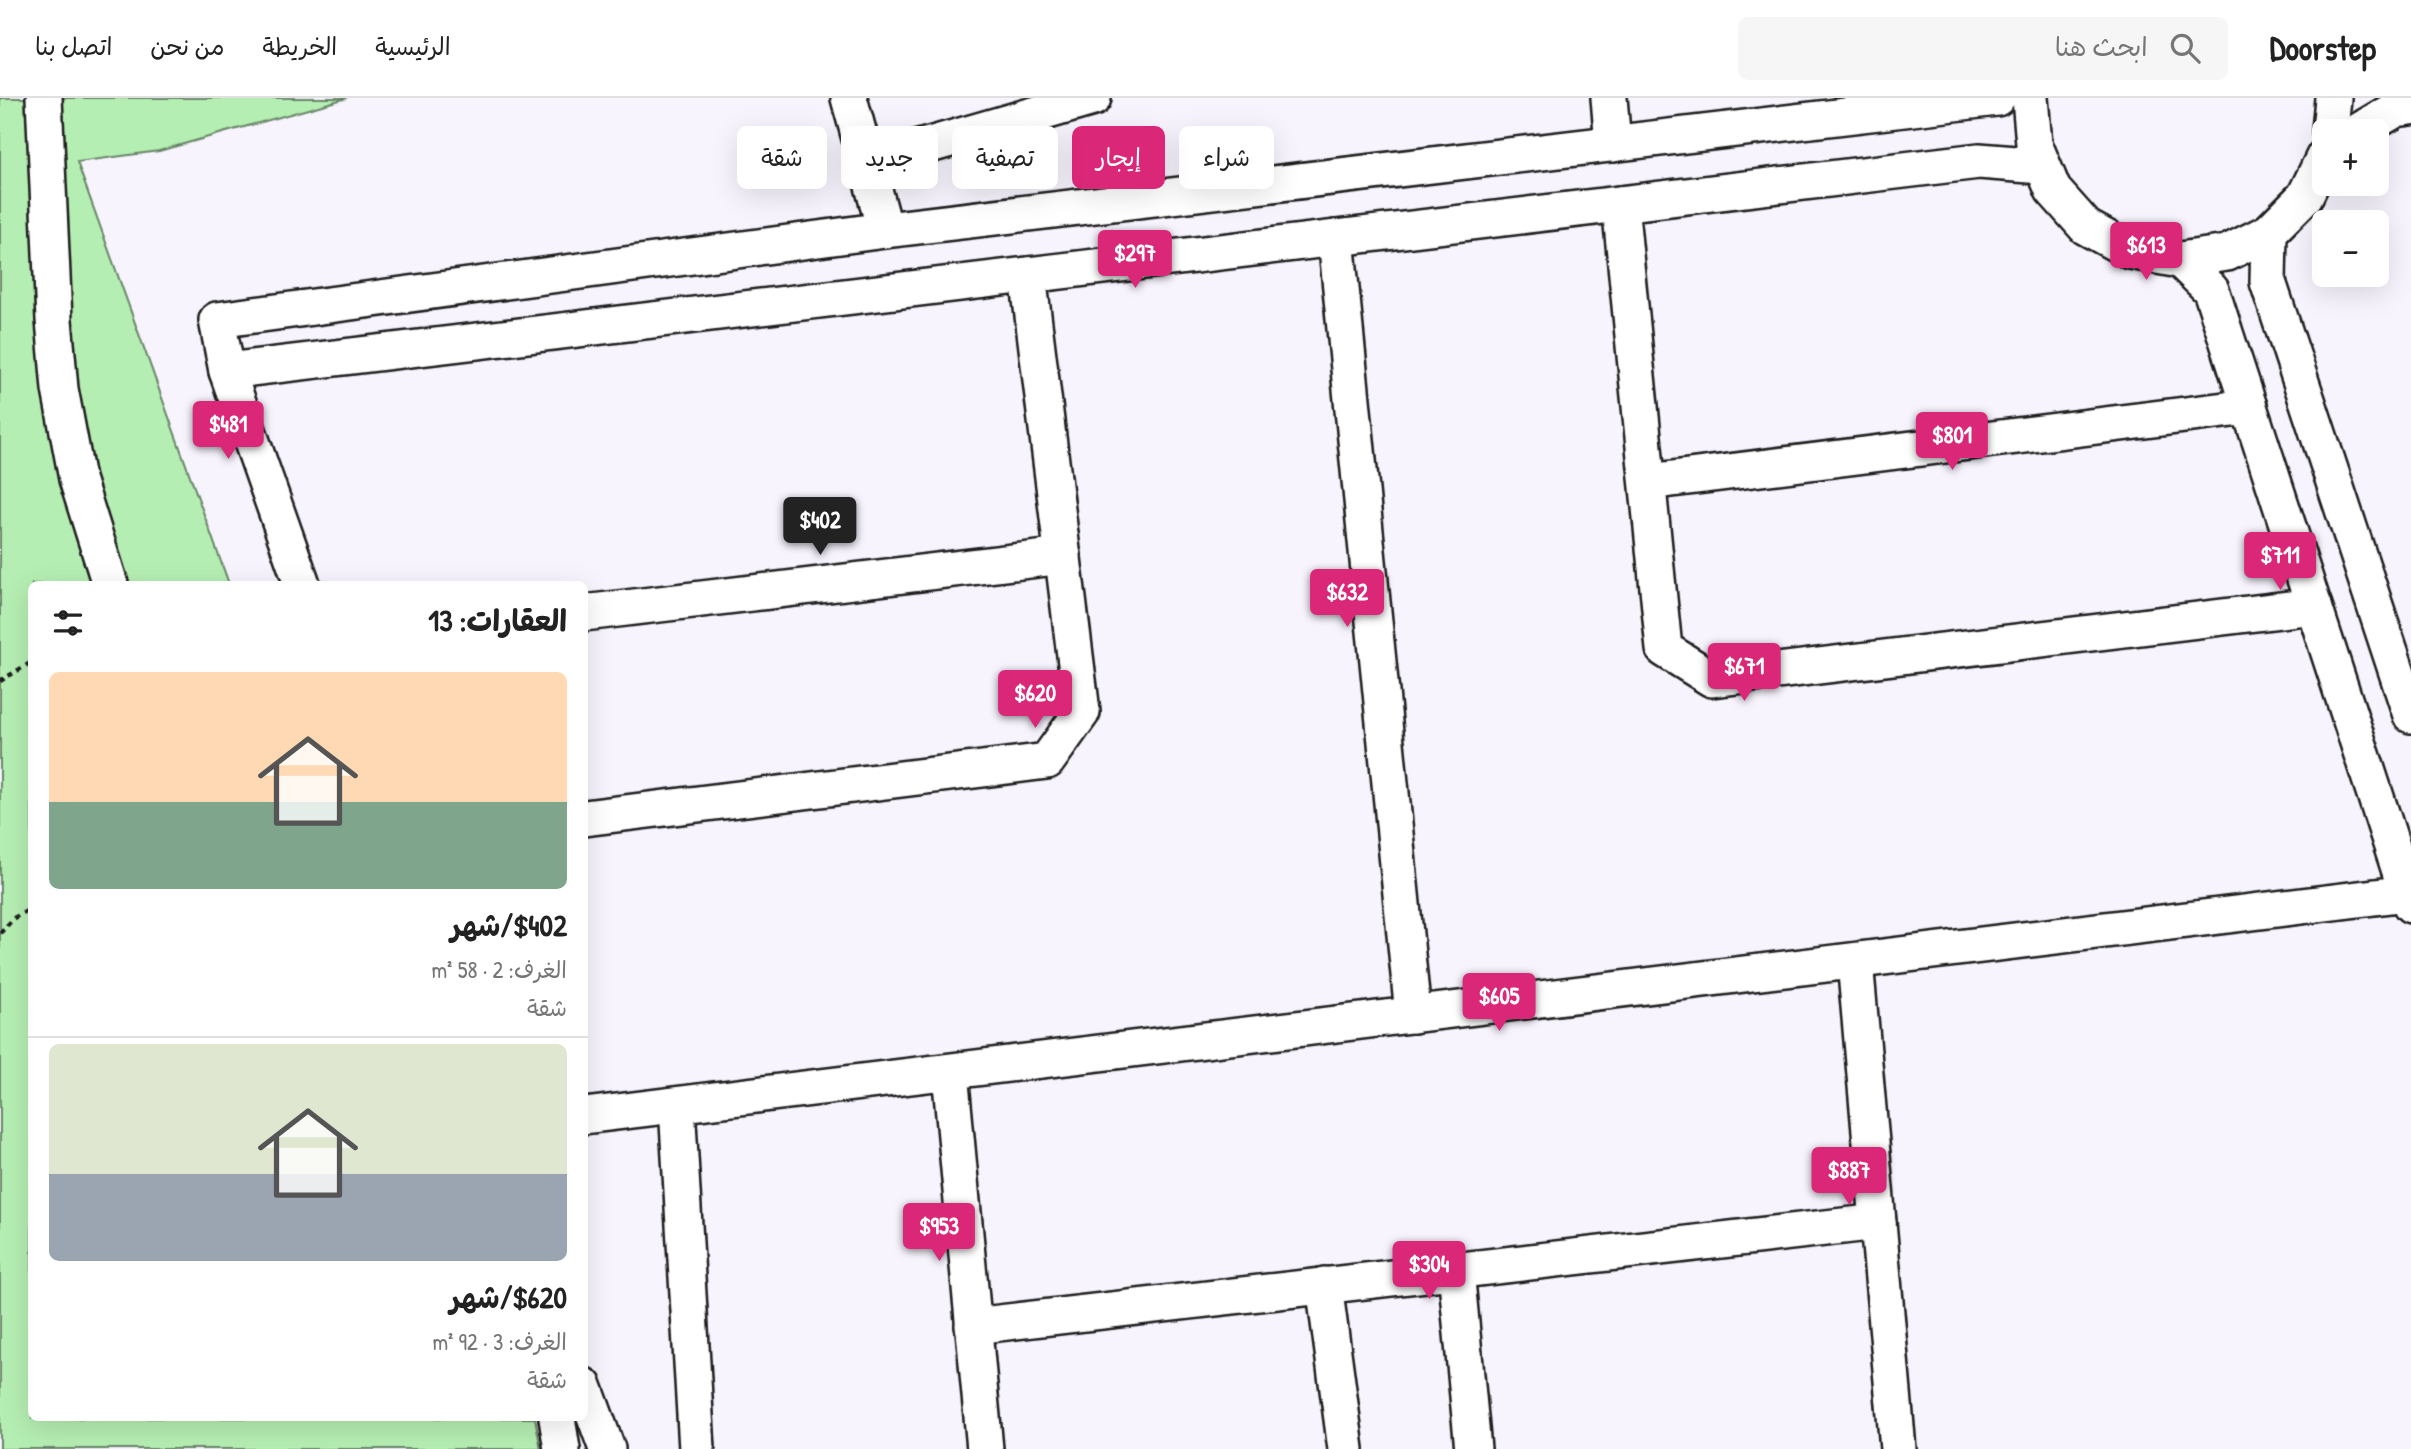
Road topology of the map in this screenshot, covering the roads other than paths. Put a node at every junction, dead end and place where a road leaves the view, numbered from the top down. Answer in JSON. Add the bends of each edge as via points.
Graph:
{"nodes":[{"id":1,"x":44,"y":98,"type":"edge"},
{"id":2,"x":849,"y":98,"type":"edge"},
{"id":3,"x":1093,"y":98,"type":"edge"},
{"id":4,"x":1609,"y":98,"type":"edge"},
{"id":5,"x":1997,"y":98,"type":"edge"},
{"id":6,"x":2030,"y":98,"type":"edge"},
{"id":7,"x":2333,"y":98,"type":"edge"},
{"id":8,"x":1901,"y":104,"type":"edge"},
{"id":9,"x":2411,"y":107,"type":"edge"},
{"id":10,"x":2331,"y":119,"type":"edge"},
{"id":11,"x":2379,"y":119,"type":"edge"},
{"id":12,"x":857,"y":126,"type":"edge"},
{"id":13,"x":938,"y":143,"type":"edge"},
{"id":14,"x":1613,"y":144,"type":"junction"},
{"id":15,"x":2042,"y":166,"type":"junction"},
{"id":16,"x":2312,"y":182,"type":"edge"},
{"id":17,"x":874,"y":189,"type":"edge"},
{"id":18,"x":1620,"y":204,"type":"junction"},
{"id":19,"x":885,"y":230,"type":"junction"},
{"id":20,"x":2269,"y":232,"type":"junction"},
{"id":21,"x":1336,"y":238,"type":"junction"},
{"id":22,"x":2180,"y":260,"type":"junction"},
{"id":23,"x":1028,"y":275,"type":"junction"},
{"id":24,"x":227,"y":371,"type":"junction"},
{"id":25,"x":2249,"y":407,"type":"junction"},
{"id":26,"x":1648,"y":482,"type":"junction"},
{"id":27,"x":1063,"y":556,"type":"junction"},
{"id":28,"x":109,"y":581,"type":"edge"},
{"id":29,"x":301,"y":581,"type":"edge"},
{"id":30,"x":2314,"y":606,"type":"junction"},
{"id":31,"x":588,"y":613,"type":"edge"},
{"id":32,"x":2411,"y":715,"type":"edge"},
{"id":33,"x":588,"y":818,"type":"edge"},
{"id":34,"x":2409,"y":899,"type":"edge"},
{"id":35,"x":1855,"y":961,"type":"junction"},
{"id":36,"x":1413,"y":1015,"type":"junction"},
{"id":37,"x":950,"y":1072,"type":"junction"},
{"id":38,"x":677,"y":1105,"type":"junction"},
{"id":39,"x":588,"y":1116,"type":"edge"},
{"id":40,"x":1878,"y":1222,"type":"junction"},
{"id":41,"x":1456,"y":1270,"type":"junction"},
{"id":42,"x":1324,"y":1285,"type":"junction"},
{"id":43,"x":973,"y":1326,"type":"junction"},
{"id":44,"x":588,"y":1396,"type":"edge"},
{"id":45,"x":557,"y":1421,"type":"edge"},
{"id":46,"x":562,"y":1449,"type":"edge"},
{"id":47,"x":607,"y":1449,"type":"edge"},
{"id":48,"x":697,"y":1449,"type":"edge"},
{"id":49,"x":985,"y":1449,"type":"edge"},
{"id":50,"x":1346,"y":1449,"type":"edge"},
{"id":51,"x":1473,"y":1449,"type":"edge"},
{"id":52,"x":1898,"y":1449,"type":"edge"}],
"edges":[{"from":1,"to":28,"type":"street","via":[[60,389],[77,479]]},
{"from":2,"to":12,"type":"street"},
{"from":3,"to":13,"type":"street"},
{"from":4,"to":14,"type":"street"},
{"from":5,"to":8,"type":"street"},
{"from":6,"to":15,"type":"street","via":[[2034,144]]},
{"from":7,"to":10,"type":"street"},
{"from":8,"to":14,"type":"street"},
{"from":9,"to":11,"type":"street"},
{"from":14,"to":19,"type":"street"},
{"from":15,"to":18,"type":"street","via":[[1979,160]]},
{"from":15,"to":22,"type":"street","via":[[2053,190],[2086,227],[2130,251]]},
{"from":16,"to":20,"type":"street","via":[[2305,196]]},
{"from":17,"to":19,"type":"street"},
{"from":18,"to":21,"type":"street"},
{"from":18,"to":26,"type":"street"},
{"from":19,"to":24,"type":"street","via":[[217,320]]},
{"from":20,"to":22,"type":"street","via":[[2227,253]]},
{"from":20,"to":32,"type":"street","via":[[2268,282]]},
{"from":21,"to":23,"type":"street"},
{"from":21,"to":36,"type":"street"},
{"from":22,"to":25,"type":"street","via":[[2211,290]]},
{"from":23,"to":24,"type":"street"},
{"from":23,"to":27,"type":"street"},
{"from":24,"to":29,"type":"street"},
{"from":25,"to":26,"type":"street"},
{"from":25,"to":30,"type":"street"},
{"from":26,"to":30,"type":"street","via":[[1664,649],[1712,679]]},
{"from":27,"to":31,"type":"street"},
{"from":27,"to":33,"type":"street","via":[[1082,712],[1048,761]]},
{"from":30,"to":34,"type":"street"},
{"from":34,"to":35,"type":"street"},
{"from":35,"to":36,"type":"street"},
{"from":35,"to":40,"type":"street"},
{"from":36,"to":37,"type":"street"},
{"from":37,"to":38,"type":"street"},
{"from":37,"to":43,"type":"street"},
{"from":38,"to":39,"type":"street"},
{"from":38,"to":48,"type":"street"},
{"from":40,"to":41,"type":"street"},
{"from":40,"to":52,"type":"street"},
{"from":41,"to":42,"type":"street"},
{"from":41,"to":51,"type":"street"},
{"from":42,"to":43,"type":"street"},
{"from":42,"to":50,"type":"street"},
{"from":43,"to":49,"type":"street"},
{"from":44,"to":47,"type":"street"},
{"from":45,"to":46,"type":"street"}]}
